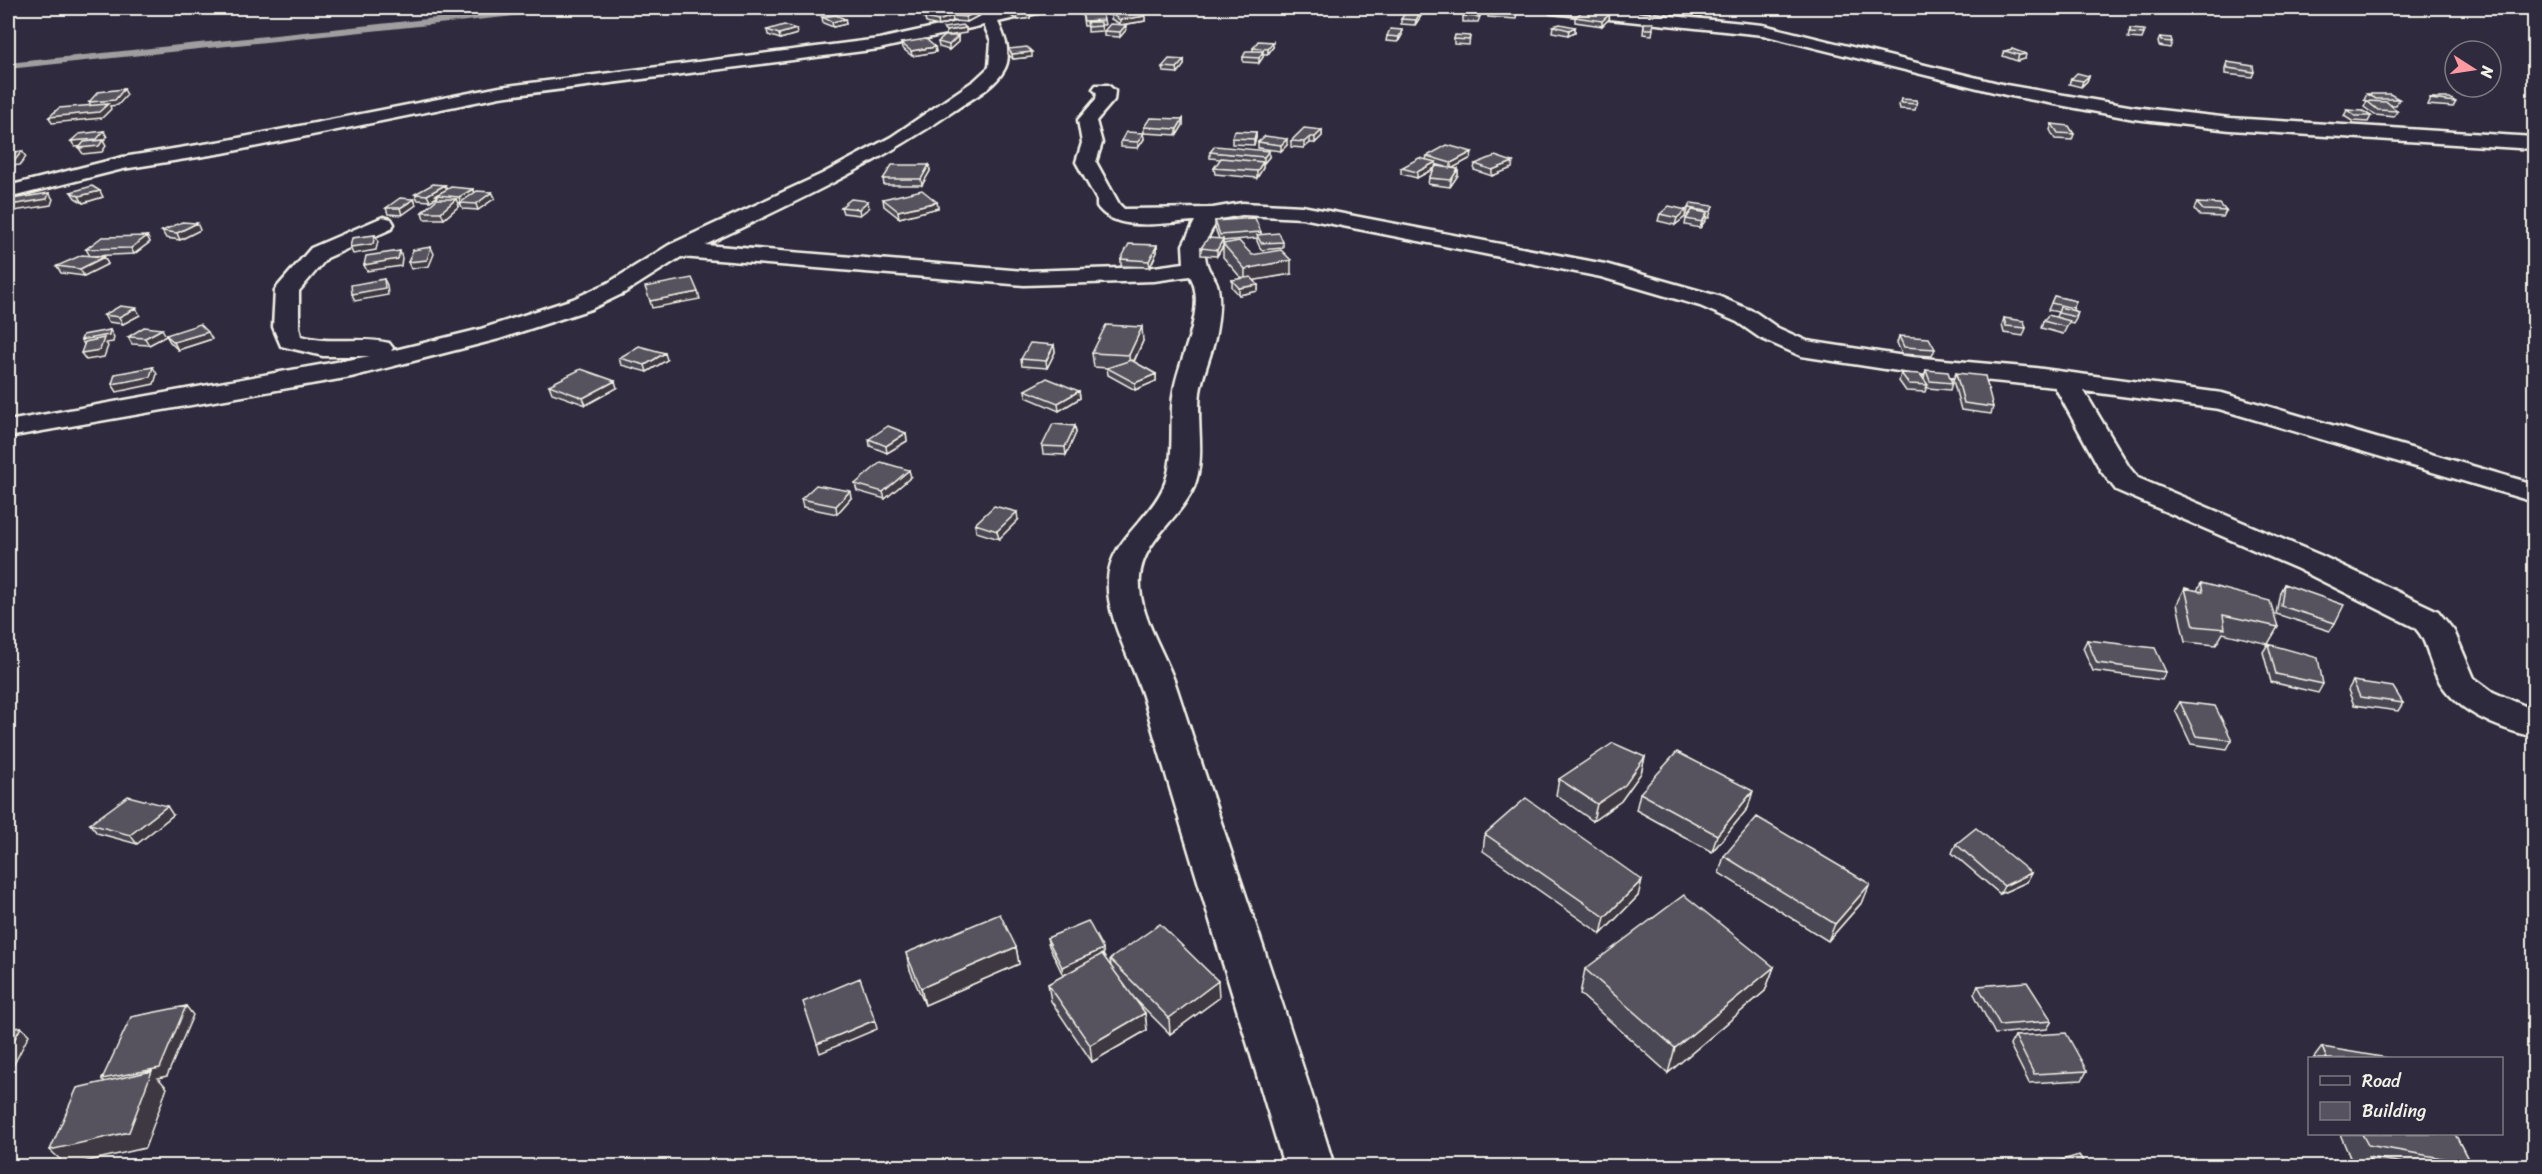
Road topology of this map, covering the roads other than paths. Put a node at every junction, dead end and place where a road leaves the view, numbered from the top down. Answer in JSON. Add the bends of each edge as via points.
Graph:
{"nodes":[{"id":1,"x":1041,"y":8,"type":"edge"},
{"id":2,"x":1551,"y":8,"type":"edge"},
{"id":3,"x":989,"y":14,"type":"edge"},
{"id":4,"x":1102,"y":89,"type":"dead end"},
{"id":5,"x":2535,"y":142,"type":"edge"},
{"id":6,"x":8,"y":192,"type":"edge"},
{"id":7,"x":1213,"y":214,"type":"junction"},
{"id":8,"x":383,"y":224,"type":"dead end"},
{"id":9,"x":677,"y":250,"type":"junction"},
{"id":10,"x":1197,"y":268,"type":"junction"},
{"id":11,"x":450,"y":345,"type":"junction"},
{"id":12,"x":2065,"y":380,"type":"junction"},
{"id":13,"x":8,"y":429,"type":"edge"},
{"id":14,"x":2535,"y":493,"type":"edge"},
{"id":15,"x":2535,"y":724,"type":"edge"},
{"id":16,"x":1309,"y":1167,"type":"edge"}],
"edges":[{"from":1,"to":3,"type":"street"},
{"from":2,"to":5,"type":"street","via":[[1763,30],[2006,90],[2134,113],[2241,125]]},
{"from":3,"to":6,"type":"street","via":[[857,47],[500,92],[123,163]]},
{"from":3,"to":9,"type":"street","via":[[999,41],[992,76],[898,141]]},
{"from":4,"to":7,"type":"street","via":[[1106,91],[1105,100],[1087,120],[1092,143],[1086,162],[1110,209],[1134,217]]},
{"from":7,"to":10,"type":"street","via":[[1196,238],[1193,252]]},
{"from":7,"to":12,"type":"street","via":[[1278,209],[1340,218],[1654,284],[1727,308],[1801,348],[1911,365]]},
{"from":8,"to":11,"type":"street","via":[[319,253],[287,290],[286,327],[290,341],[331,349]]},
{"from":9,"to":10,"type":"street","via":[[1024,278],[1154,274]]},
{"from":9,"to":11,"type":"street","via":[[582,304]]},
{"from":10,"to":16,"type":"street","via":[[1206,283],[1207,306],[1187,392],[1184,471],[1174,498],[1126,562],[1123,578],[1127,603],[1153,671]]},
{"from":11,"to":13,"type":"street","via":[[274,384]]},
{"from":12,"to":14,"type":"street","via":[[2222,401]]},
{"from":12,"to":15,"type":"street","via":[[2123,481],[2385,597],[2426,619],[2436,629],[2454,674],[2469,694]]}]}
